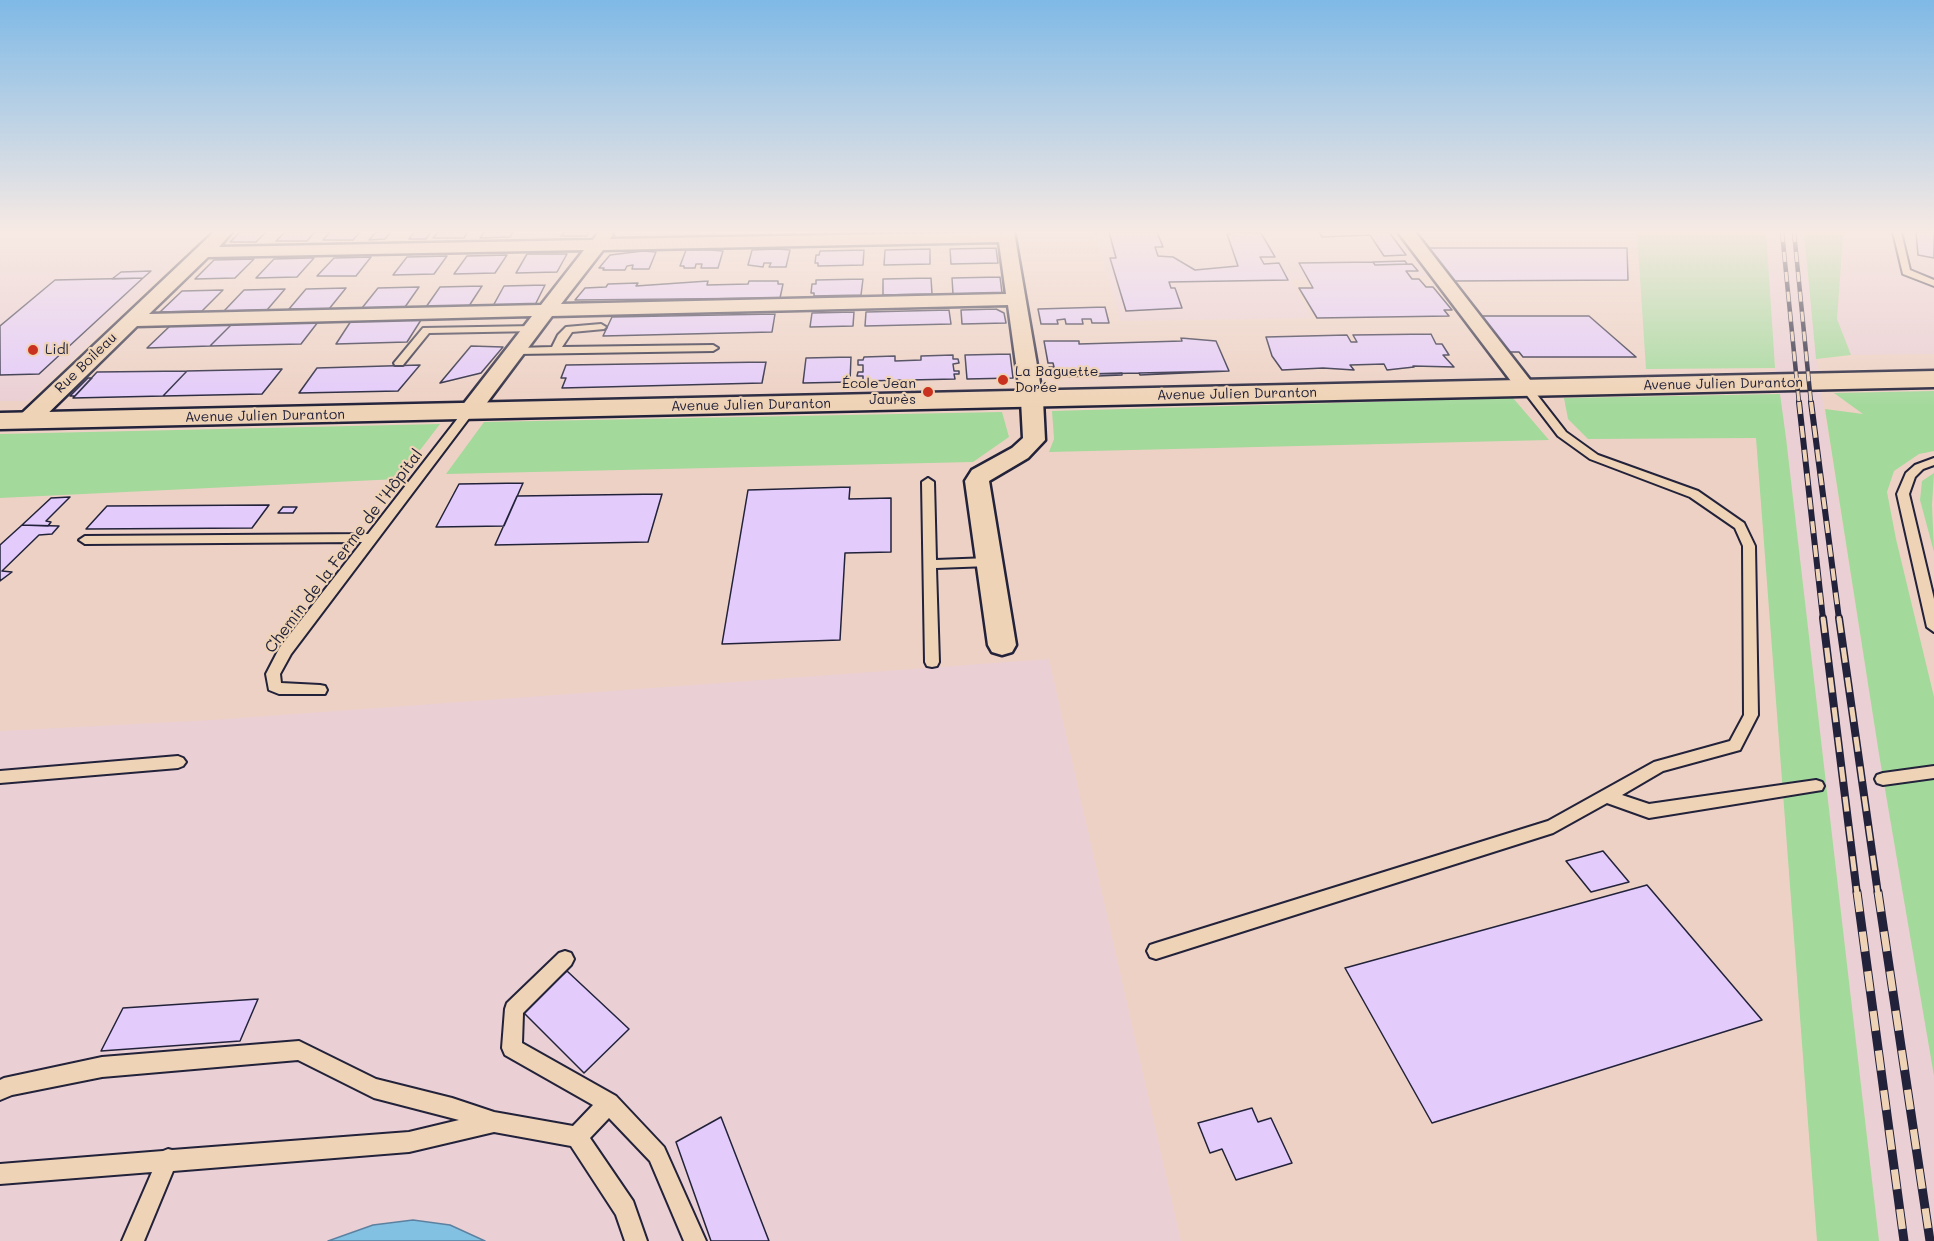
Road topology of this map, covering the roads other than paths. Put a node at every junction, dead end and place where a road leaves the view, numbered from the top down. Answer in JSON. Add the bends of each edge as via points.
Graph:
{"nodes":[{"id":1,"x":163,"y":290,"type":"edge"},
{"id":2,"x":564,"y":290,"type":"edge"},
{"id":3,"x":1016,"y":290,"type":"edge"},
{"id":4,"x":1451,"y":290,"type":"edge"},
{"id":5,"x":1017,"y":299,"type":"junction"},
{"id":6,"x":550,"y":309,"type":"junction"},
{"id":7,"x":132,"y":320,"type":"junction"},
{"id":8,"x":601,"y":327,"type":"dead end"},
{"id":9,"x":534,"y":329,"type":"junction"},
{"id":10,"x":713,"y":348,"type":"dead end"},
{"id":11,"x":556,"y":350,"type":"junction"},
{"id":12,"x":517,"y":351,"type":"junction"},
{"id":13,"x":399,"y":363,"type":"dead end"},
{"id":14,"x":1934,"y":379,"type":"edge"},
{"id":15,"x":1527,"y":389,"type":"junction"},
{"id":16,"x":1032,"y":399,"type":"junction"},
{"id":17,"x":27,"y":420,"type":"junction"},
{"id":18,"x":0,"y":421,"type":"edge"},
{"id":19,"x":463,"y":422,"type":"junction"},
{"id":20,"x":1934,"y":461,"type":"edge"},
{"id":21,"x":928,"y":482,"type":"dead end"},
{"id":22,"x":372,"y":538,"type":"junction"},
{"id":23,"x":86,"y":540,"type":"dead end"},
{"id":24,"x":989,"y":562,"type":"junction"},
{"id":25,"x":930,"y":564,"type":"junction"},
{"id":26,"x":1934,"y":627,"type":"edge"},
{"id":27,"x":1002,"y":645,"type":"dead end"},
{"id":28,"x":932,"y":662,"type":"dead end"},
{"id":29,"x":320,"y":690,"type":"dead end"},
{"id":30,"x":178,"y":762,"type":"dead end"},
{"id":31,"x":1934,"y":772,"type":"edge"},
{"id":32,"x":0,"y":777,"type":"edge"},
{"id":33,"x":1883,"y":779,"type":"dead end"},
{"id":34,"x":1816,"y":786,"type":"dead end"},
{"id":35,"x":1606,"y":796,"type":"junction"},
{"id":36,"x":1156,"y":951,"type":"dead end"},
{"id":37,"x":565,"y":959,"type":"dead end"},
{"id":38,"x":0,"y":1090,"type":"edge"},
{"id":39,"x":609,"y":1102,"type":"junction"},
{"id":40,"x":494,"y":1122,"type":"junction"},
{"id":41,"x":577,"y":1137,"type":"junction"},
{"id":42,"x":168,"y":1159,"type":"junction"},
{"id":43,"x":0,"y":1174,"type":"edge"},
{"id":44,"x":132,"y":1241,"type":"edge"},
{"id":45,"x":636,"y":1241,"type":"edge"},
{"id":46,"x":695,"y":1241,"type":"edge"}],
"edges":[{"from":1,"to":7,"type":"street","name":"Rue Boileau"},
{"from":2,"to":6,"type":"street"},
{"from":3,"to":5,"type":"street"},
{"from":4,"to":15,"type":"street"},
{"from":5,"to":6,"type":"street"},
{"from":5,"to":16,"type":"street"},
{"from":6,"to":7,"type":"street"},
{"from":6,"to":9,"type":"street"},
{"from":7,"to":17,"type":"street","name":"Rue Boileau"},
{"from":8,"to":11,"type":"lane","via":[[569,329]]},
{"from":9,"to":12,"type":"street"},
{"from":9,"to":13,"type":"lane","via":[[426,330]]},
{"from":10,"to":11,"type":"lane"},
{"from":11,"to":12,"type":"lane"},
{"from":12,"to":19,"type":"street"},
{"from":14,"to":15,"type":"main road","name":"Avenue Julien Duranton"},
{"from":15,"to":16,"type":"main road","name":"Avenue Julien Duranton"},
{"from":15,"to":35,"type":"lane","via":[[1562,434],[1586,451],[1694,494],[1740,526],[1749,546],[1751,715],[1735,746],[1659,766]]},
{"from":16,"to":19,"type":"main road","name":"Avenue Julien Duranton"},
{"from":16,"to":24,"type":"street","via":[[1034,440],[1020,453],[980,475],[977,481]]},
{"from":17,"to":18,"type":"main road","name":"Avenue Julien Duranton"},
{"from":17,"to":19,"type":"main road","name":"Avenue Julien Duranton"},
{"from":19,"to":22,"type":"lane","name":"Chemin de la Ferme de l'Hôpital"},
{"from":20,"to":26,"type":"lane","via":[[1910,475],[1903,494]]},
{"from":21,"to":25,"type":"lane"},
{"from":22,"to":23,"type":"lane"},
{"from":22,"to":29,"type":"lane","name":"Chemin de la Ferme de l'Hôpital","via":[[285,651],[273,674],[274,686],[284,690]]},
{"from":24,"to":25,"type":"lane"},
{"from":24,"to":27,"type":"street"},
{"from":25,"to":28,"type":"lane"},
{"from":30,"to":32,"type":"lane"},
{"from":31,"to":33,"type":"lane"},
{"from":34,"to":35,"type":"lane","via":[[1649,811]]},
{"from":35,"to":36,"type":"lane","via":[[1553,826]]},
{"from":37,"to":39,"type":"lane","via":[[514,1009],[512,1048]]},
{"from":38,"to":40,"type":"lane","via":[[102,1067],[299,1050],[374,1088]]},
{"from":39,"to":41,"type":"lane"},
{"from":39,"to":46,"type":"lane","via":[[657,1154]]},
{"from":40,"to":41,"type":"lane"},
{"from":40,"to":42,"type":"lane","via":[[409,1142]]},
{"from":41,"to":45,"type":"lane","via":[[625,1209]]},
{"from":42,"to":43,"type":"lane"},
{"from":42,"to":44,"type":"lane"}]}
